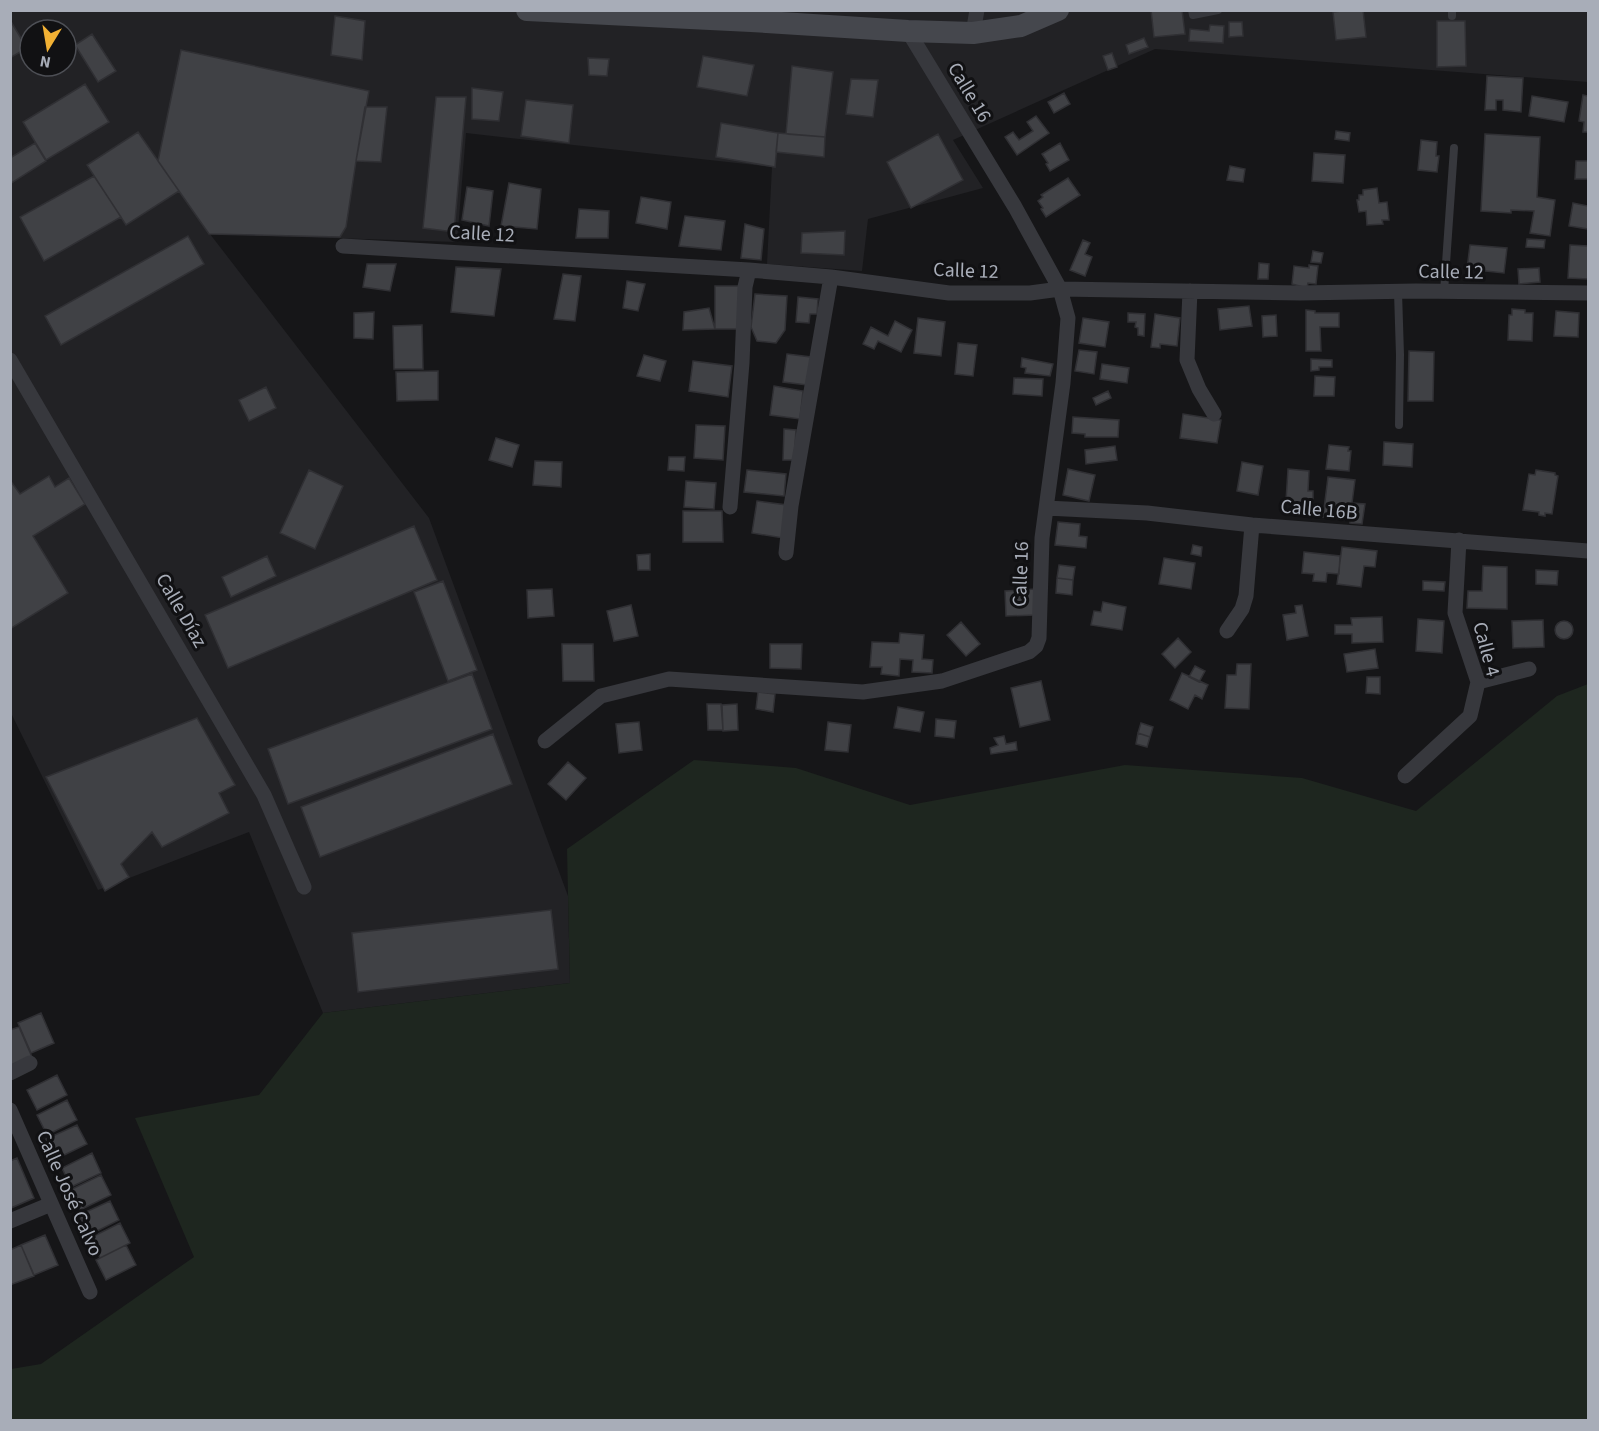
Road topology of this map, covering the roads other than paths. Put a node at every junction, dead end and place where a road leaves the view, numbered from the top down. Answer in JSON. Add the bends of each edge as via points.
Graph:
{"nodes":[{"id":1,"x":527,"y":10,"type":"edge"},
{"id":2,"x":977,"y":10,"type":"edge"},
{"id":3,"x":1058,"y":10,"type":"edge"},
{"id":4,"x":1192,"y":10,"type":"edge"},
{"id":5,"x":1218,"y":10,"type":"edge"},
{"id":6,"x":761,"y":16,"type":"edge"},
{"id":7,"x":908,"y":31,"type":"junction"},
{"id":8,"x":973,"y":33,"type":"junction"},
{"id":9,"x":1454,"y":148,"type":"dead end"},
{"id":10,"x":344,"y":246,"type":"dead end"},
{"id":11,"x":750,"y":270,"type":"junction"},
{"id":12,"x":831,"y":277,"type":"junction"},
{"id":13,"x":1060,"y":289,"type":"junction"},
{"id":14,"x":1190,"y":291,"type":"junction"},
{"id":15,"x":1398,"y":292,"type":"junction"},
{"id":16,"x":1444,"y":292,"type":"junction"},
{"id":17,"x":1588,"y":293,"type":"edge"},
{"id":18,"x":10,"y":360,"type":"edge"},
{"id":19,"x":1214,"y":414,"type":"dead end"},
{"id":20,"x":1399,"y":425,"type":"dead end"},
{"id":21,"x":730,"y":507,"type":"dead end"},
{"id":22,"x":1046,"y":508,"type":"junction"},
{"id":23,"x":1252,"y":525,"type":"junction"},
{"id":24,"x":1459,"y":540,"type":"junction"},
{"id":25,"x":1588,"y":551,"type":"edge"},
{"id":26,"x":786,"y":553,"type":"dead end"},
{"id":27,"x":1227,"y":631,"type":"dead end"},
{"id":28,"x":1529,"y":669,"type":"dead end"},
{"id":29,"x":1478,"y":682,"type":"junction"},
{"id":30,"x":545,"y":741,"type":"dead end"},
{"id":31,"x":1406,"y":776,"type":"dead end"},
{"id":32,"x":304,"y":887,"type":"dead end"},
{"id":33,"x":30,"y":1063,"type":"dead end"},
{"id":34,"x":10,"y":1073,"type":"edge"},
{"id":35,"x":10,"y":1110,"type":"edge"},
{"id":36,"x":51,"y":1204,"type":"junction"},
{"id":37,"x":10,"y":1221,"type":"edge"},
{"id":38,"x":90,"y":1292,"type":"dead end"}],
"edges":[{"from":1,"to":6,"type":"street"},
{"from":2,"to":8,"type":"street"},
{"from":3,"to":8,"type":"street","via":[[1021,26]]},
{"from":4,"to":5,"type":"lane","via":[[1193,15]]},
{"from":6,"to":7,"type":"street"},
{"from":7,"to":8,"type":"street"},
{"from":7,"to":13,"type":"street","name":"Calle 16"},
{"from":9,"to":16,"type":"lane"},
{"from":10,"to":11,"type":"street","name":"Calle 12"},
{"from":11,"to":12,"type":"street","name":"Calle 12"},
{"from":11,"to":21,"type":"street","via":[[745,287]]},
{"from":12,"to":13,"type":"street","name":"Calle 12","via":[[949,293]]},
{"from":12,"to":26,"type":"street"},
{"from":13,"to":14,"type":"street","name":"Calle 12"},
{"from":13,"to":22,"type":"street","name":"Calle 16","via":[[1068,318]]},
{"from":14,"to":15,"type":"street","name":"Calle 12"},
{"from":14,"to":19,"type":"street","via":[[1187,360]]},
{"from":15,"to":16,"type":"street","name":"Calle 12"},
{"from":15,"to":20,"type":"lane"},
{"from":16,"to":17,"type":"street","name":"Calle 12"},
{"from":18,"to":32,"type":"street","name":"Calle Díaz","via":[[264,795]]},
{"from":22,"to":23,"type":"street","name":"Calle 16B","via":[[1147,513]]},
{"from":22,"to":30,"type":"street","name":"Calle 16","via":[[1039,638],[1029,652],[942,681],[863,692],[669,680],[601,696]]},
{"from":23,"to":24,"type":"street","name":"Calle 16B"},
{"from":23,"to":27,"type":"street","via":[[1246,596]]},
{"from":24,"to":25,"type":"street","name":"Calle 16B"},
{"from":24,"to":29,"type":"street","name":"Calle 4","via":[[1455,613]]},
{"from":28,"to":29,"type":"street"},
{"from":29,"to":31,"type":"street","name":"Calle 4","via":[[1470,716]]},
{"from":33,"to":34,"type":"street"},
{"from":35,"to":36,"type":"street","name":"Calle José Calvo"},
{"from":36,"to":37,"type":"street"},
{"from":36,"to":38,"type":"street","name":"Calle José Calvo"}]}
